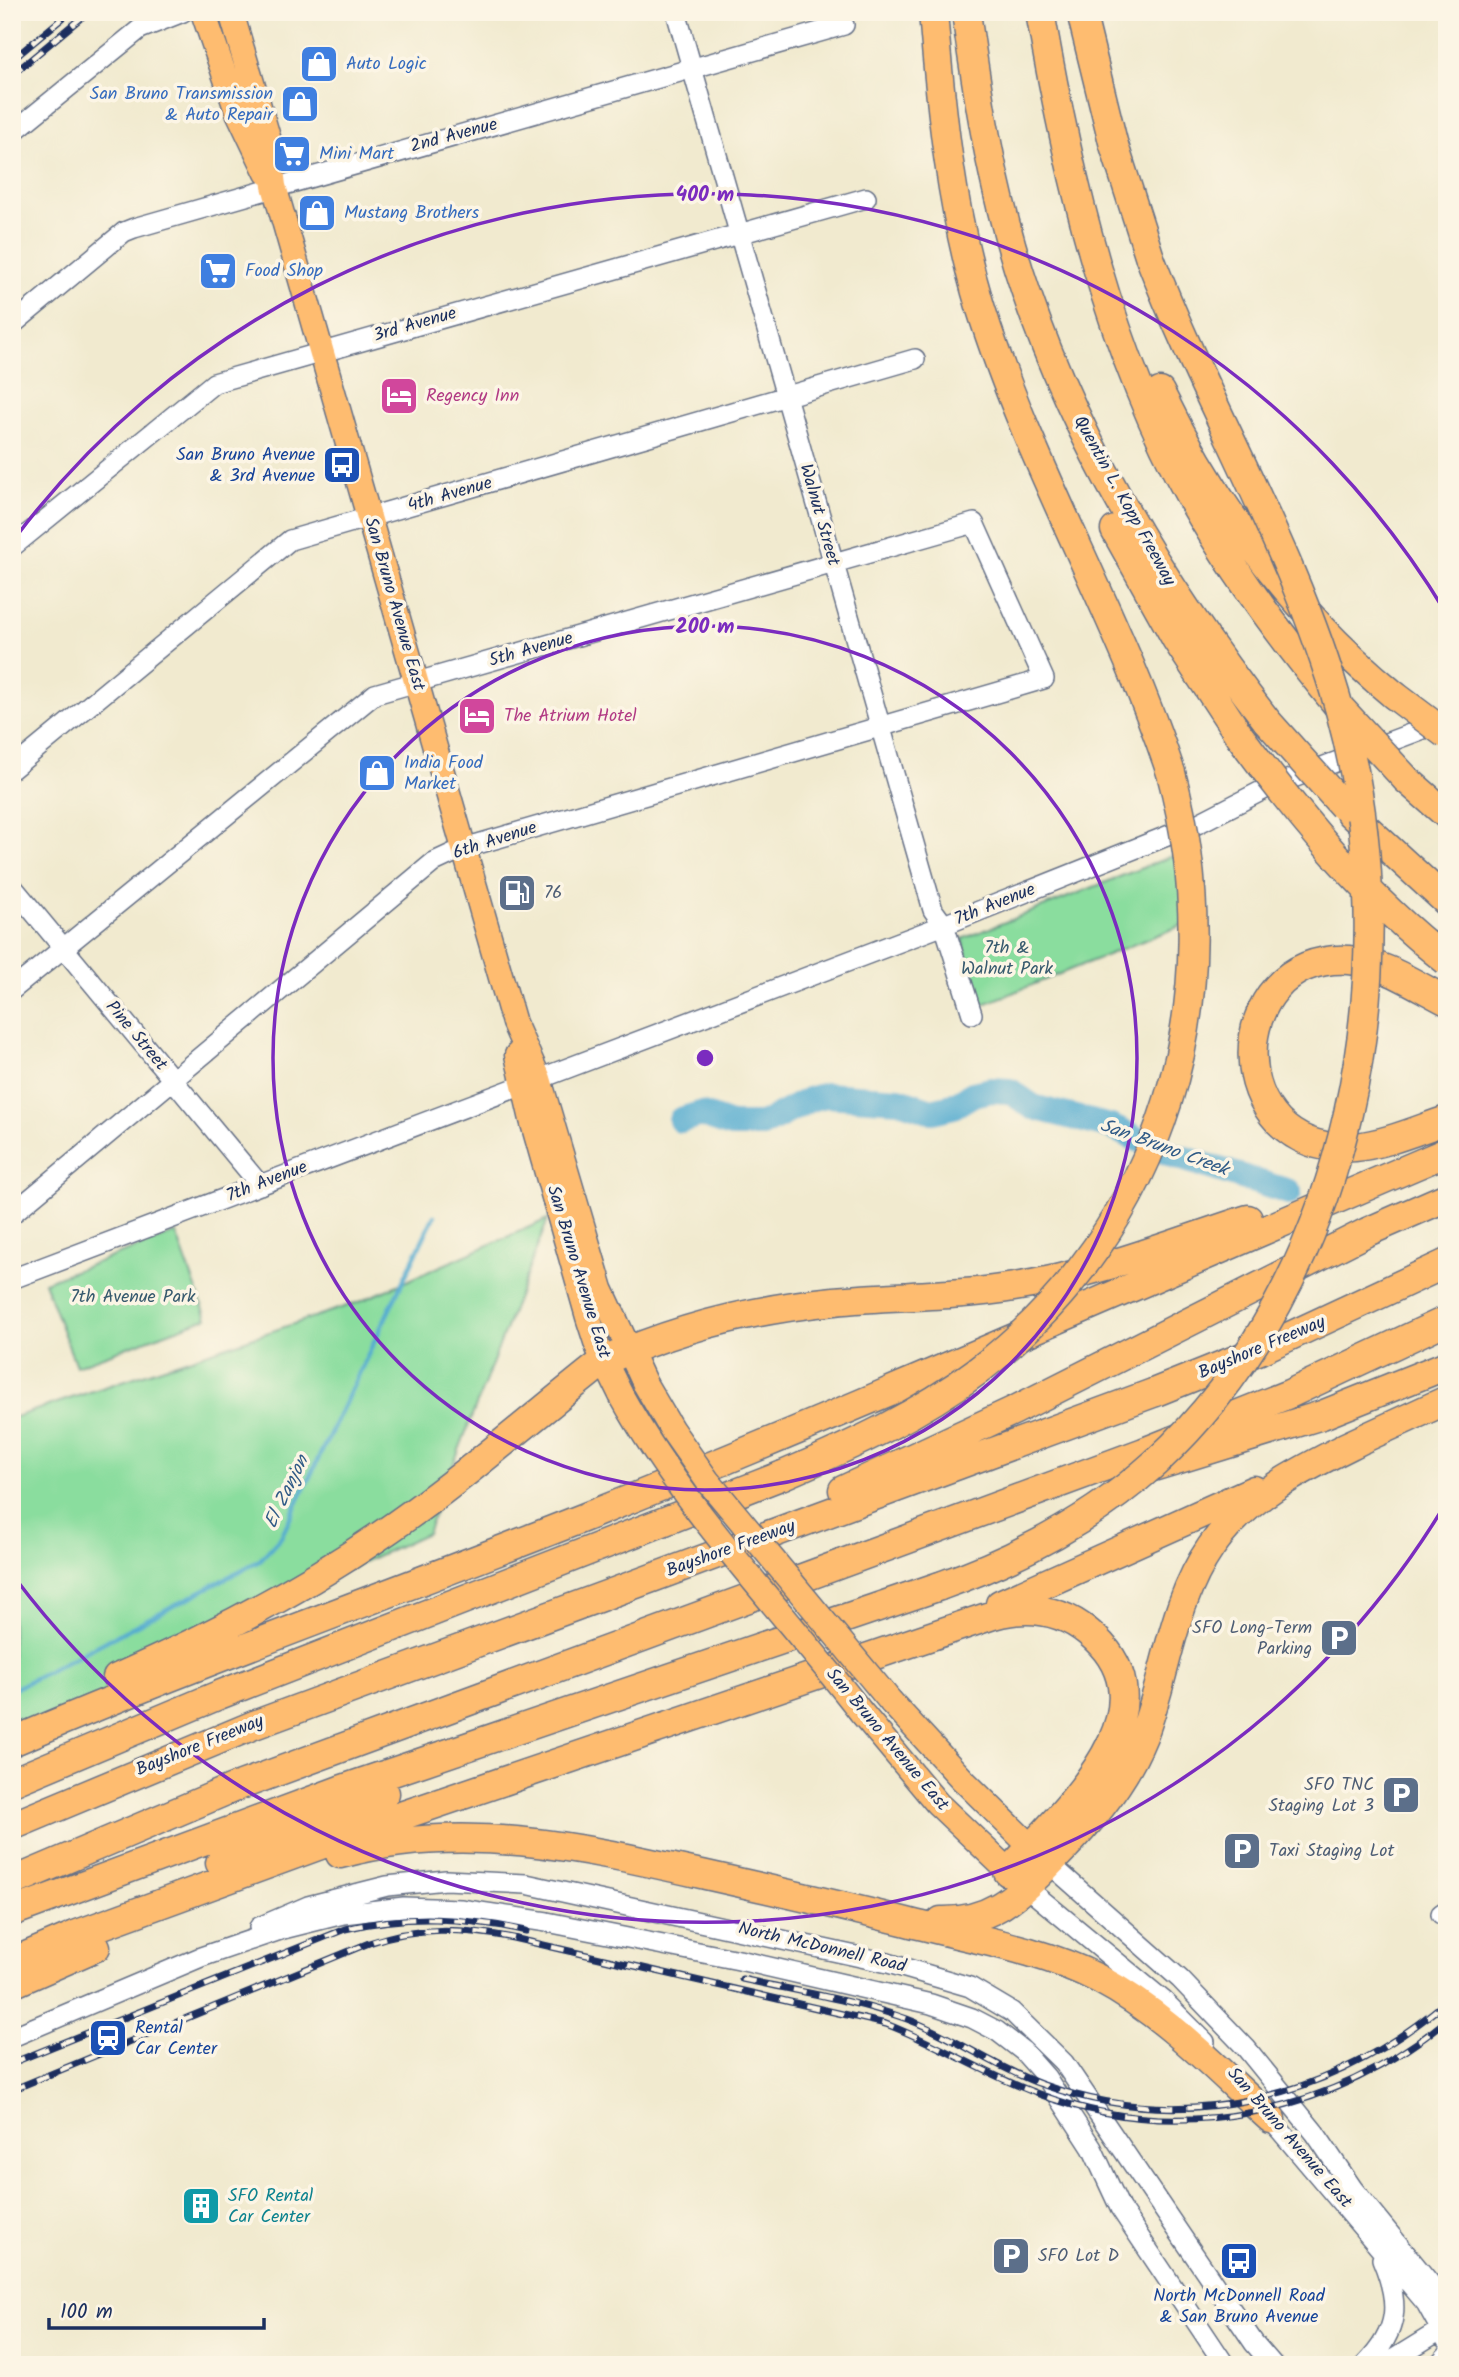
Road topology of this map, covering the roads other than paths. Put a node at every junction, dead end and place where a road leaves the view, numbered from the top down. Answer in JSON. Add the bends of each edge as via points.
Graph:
{"nodes":[{"id":1,"x":183,"y":12,"type":"edge"},
{"id":2,"x":203,"y":12,"type":"edge"},
{"id":3,"x":231,"y":12,"type":"edge"},
{"id":4,"x":676,"y":12,"type":"edge"},
{"id":5,"x":933,"y":12,"type":"edge"},
{"id":6,"x":966,"y":12,"type":"edge"},
{"id":7,"x":1040,"y":12,"type":"edge"},
{"id":8,"x":1081,"y":12,"type":"edge"},
{"id":9,"x":844,"y":25,"type":"dead end"},
{"id":10,"x":692,"y":71,"type":"junction"},
{"id":11,"x":37,"y":111,"type":"junction"},
{"id":12,"x":12,"y":118,"type":"edge"},
{"id":13,"x":12,"y":133,"type":"edge"},
{"id":14,"x":1074,"y":177,"type":"junction"},
{"id":15,"x":274,"y":186,"type":"junction"},
{"id":16,"x":866,"y":198,"type":"dead end"},
{"id":17,"x":739,"y":232,"type":"junction"},
{"id":18,"x":1026,"y":292,"type":"junction"},
{"id":19,"x":12,"y":325,"type":"edge"},
{"id":20,"x":322,"y":352,"type":"junction"},
{"id":21,"x":915,"y":359,"type":"dead end"},
{"id":22,"x":785,"y":396,"type":"junction"},
{"id":23,"x":369,"y":519,"type":"junction"},
{"id":24,"x":12,"y":547,"type":"edge"},
{"id":25,"x":834,"y":565,"type":"junction"},
{"id":26,"x":1044,"y":679,"type":"joint"},
{"id":27,"x":416,"y":682,"type":"junction"},
{"id":28,"x":1447,"y":720,"type":"edge"},
{"id":29,"x":880,"y":727,"type":"junction"},
{"id":30,"x":1447,"y":735,"type":"edge"},
{"id":31,"x":12,"y":769,"type":"edge"},
{"id":32,"x":1447,"y":815,"type":"edge"},
{"id":33,"x":464,"y":848,"type":"junction"},
{"id":34,"x":12,"y":886,"type":"edge"},
{"id":35,"x":1447,"y":902,"type":"edge"},
{"id":36,"x":944,"y":925,"type":"junction"},
{"id":37,"x":64,"y":948,"type":"junction"},
{"id":38,"x":1447,"y":961,"type":"edge"},
{"id":39,"x":12,"y":990,"type":"edge"},
{"id":40,"x":1447,"y":1001,"type":"edge"},
{"id":41,"x":972,"y":1014,"type":"dead end"},
{"id":42,"x":173,"y":1080,"type":"junction"},
{"id":43,"x":531,"y":1082,"type":"junction"},
{"id":44,"x":1447,"y":1120,"type":"edge"},
{"id":45,"x":1447,"y":1152,"type":"edge"},
{"id":46,"x":260,"y":1185,"type":"junction"},
{"id":47,"x":1447,"y":1198,"type":"edge"},
{"id":48,"x":1333,"y":1200,"type":"junction"},
{"id":49,"x":12,"y":1214,"type":"edge"},
{"id":50,"x":1447,"y":1263,"type":"edge"},
{"id":51,"x":12,"y":1279,"type":"edge"},
{"id":52,"x":1447,"y":1320,"type":"edge"},
{"id":53,"x":616,"y":1356,"type":"junction"},
{"id":54,"x":1447,"y":1365,"type":"edge"},
{"id":55,"x":1447,"y":1400,"type":"edge"},
{"id":56,"x":1361,"y":1440,"type":"junction"},
{"id":57,"x":994,"y":1508,"type":"junction"},
{"id":58,"x":656,"y":1576,"type":"junction"},
{"id":59,"x":876,"y":1654,"type":"junction"},
{"id":60,"x":730,"y":1658,"type":"junction"},
{"id":61,"x":290,"y":1667,"type":"junction"},
{"id":62,"x":12,"y":1725,"type":"edge"},
{"id":63,"x":12,"y":1742,"type":"edge"},
{"id":64,"x":12,"y":1766,"type":"edge"},
{"id":65,"x":12,"y":1782,"type":"edge"},
{"id":66,"x":12,"y":1826,"type":"edge"},
{"id":67,"x":1040,"y":1855,"type":"junction"},
{"id":68,"x":1017,"y":1880,"type":"junction"},
{"id":69,"x":12,"y":1882,"type":"edge"},
{"id":70,"x":846,"y":1906,"type":"junction"},
{"id":71,"x":12,"y":1912,"type":"edge"},
{"id":72,"x":73,"y":1931,"type":"junction"},
{"id":73,"x":12,"y":1951,"type":"edge"},
{"id":74,"x":201,"y":1957,"type":"junction"},
{"id":75,"x":12,"y":1962,"type":"edge"},
{"id":76,"x":12,"y":1984,"type":"edge"},
{"id":77,"x":12,"y":2037,"type":"edge"},
{"id":78,"x":1271,"y":2119,"type":"junction"},
{"id":79,"x":1374,"y":2238,"type":"junction"},
{"id":80,"x":1447,"y":2304,"type":"edge"},
{"id":81,"x":1445,"y":2332,"type":"edge"},
{"id":82,"x":1447,"y":2355,"type":"edge"},
{"id":83,"x":1224,"y":2365,"type":"edge"},
{"id":84,"x":1273,"y":2365,"type":"edge"},
{"id":85,"x":1365,"y":2365,"type":"edge"},
{"id":86,"x":1384,"y":2365,"type":"edge"},
{"id":87,"x":1438,"y":2365,"type":"edge"}],
"edges":[{"from":1,"to":11,"type":"street","via":[[140,29]]},
{"from":2,"to":15,"type":"main road","name":"San Bruno Avenue East","via":[[236,108]]},
{"from":3,"to":15,"type":"main road","name":"San Bruno Avenue East","via":[[268,137]]},
{"from":4,"to":10,"type":"street","name":"Walnut Street"},
{"from":5,"to":61,"type":"highway","bridge":true,"via":[[951,181],[980,304],[1021,421],[1150,716],[1171,773],[1190,867],[1194,966],[1189,1013],[1177,1073],[1149,1155],[1079,1271],[1049,1306],[1006,1348],[937,1398],[783,1475]]},
{"from":6,"to":18,"type":"highway","name":"Quentin L. Kopp Freeway","via":[[994,177]]},
{"from":7,"to":14,"type":"highway"},
{"from":8,"to":60,"type":"highway","bridge":true,"via":[[1113,142],[1150,258],[1301,596],[1342,716],[1359,807],[1367,889],[1365,992],[1358,1053],[1330,1175],[1270,1318],[1219,1395],[1155,1462],[1083,1518],[1018,1555]]},
{"from":9,"to":10,"type":"street","name":"2nd Avenue"},
{"from":10,"to":15,"type":"street","name":"2nd Avenue"},
{"from":10,"to":17,"type":"street","name":"Walnut Street"},
{"from":11,"to":12,"type":"street"},
{"from":11,"to":13,"type":"street"},
{"from":14,"to":30,"type":"highway","bridge":true,"via":[[1143,357],[1213,489],[1295,602],[1357,664]]},
{"from":14,"to":32,"type":"highway","bridge":true,"via":[[1114,320],[1168,454],[1220,546],[1339,707],[1406,779]]},
{"from":15,"to":19,"type":"street","name":"2nd Avenue","via":[[124,232]]},
{"from":15,"to":20,"type":"main road","name":"San Bruno Avenue East"},
{"from":16,"to":17,"type":"street","name":"3rd Avenue"},
{"from":17,"to":20,"type":"street","name":"3rd Avenue"},
{"from":17,"to":22,"type":"street","name":"Walnut Street"},
{"from":18,"to":35,"type":"highway","name":"Quentin L. Kopp Freeway","bridge":true,"via":[[1076,417],[1133,526],[1196,625],[1267,721],[1343,806]]},
{"from":18,"to":38,"type":"highway","bridge":true,"via":[[1055,388],[1096,492],[1176,639],[1239,735],[1347,871]]},
{"from":20,"to":23,"type":"main road","name":"San Bruno Avenue East"},
{"from":20,"to":24,"type":"street","name":"3rd Avenue","via":[[214,383]]},
{"from":21,"to":22,"type":"street","name":"4th Avenue"},
{"from":22,"to":23,"type":"street","name":"4th Avenue"},
{"from":22,"to":25,"type":"street","name":"Walnut Street"},
{"from":23,"to":27,"type":"main road","name":"San Bruno Avenue East"},
{"from":23,"to":31,"type":"street","name":"4th Avenue","via":[[290,540]]},
{"from":25,"to":26,"type":"street","name":"5th Avenue","via":[[974,523]]},
{"from":25,"to":27,"type":"street","name":"5th Avenue"},
{"from":25,"to":29,"type":"street","name":"Walnut Street"},
{"from":26,"to":29,"type":"street","name":"6th Avenue"},
{"from":27,"to":33,"type":"main road","name":"San Bruno Avenue East"},
{"from":27,"to":37,"type":"street","name":"5th Avenue","via":[[375,694]]},
{"from":28,"to":36,"type":"street","name":"7th Avenue","via":[[1269,788],[1197,824]]},
{"from":29,"to":33,"type":"street","name":"6th Avenue"},
{"from":29,"to":36,"type":"street","name":"Walnut Street","via":[[933,910]]},
{"from":33,"to":42,"type":"street","name":"6th Avenue","via":[[434,862]]},
{"from":33,"to":43,"type":"main road","name":"San Bruno Avenue East"},
{"from":34,"to":37,"type":"street","name":"Pine Street"},
{"from":36,"to":41,"type":"street","name":"Walnut Street"},
{"from":36,"to":43,"type":"street","name":"7th Avenue"},
{"from":37,"to":39,"type":"street","name":"5th Avenue"},
{"from":37,"to":42,"type":"street","name":"Pine Street"},
{"from":40,"to":44,"type":"highway","via":[[1369,964],[1352,960],[1320,964],[1289,978],[1265,1006],[1256,1023],[1251,1061],[1270,1112],[1282,1125],[1317,1142],[1354,1147]]},
{"from":42,"to":46,"type":"street","name":"Pine Street"},
{"from":42,"to":49,"type":"street","name":"6th Avenue"},
{"from":43,"to":46,"type":"street","name":"7th Avenue"},
{"from":43,"to":53,"type":"main road","name":"San Bruno Avenue East","via":[[588,1317]]},
{"from":45,"to":48,"type":"highway"},
{"from":46,"to":51,"type":"street","name":"7th Avenue"},
{"from":47,"to":58,"type":"highway","via":[[1367,1232],[1015,1410]]},
{"from":48,"to":53,"type":"highway","via":[[1269,1213],[1054,1281],[764,1310],[710,1323]]},
{"from":48,"to":63,"type":"highway","via":[[773,1441]]},
{"from":50,"to":58,"type":"highway","name":"Bayshore Freeway","via":[[1194,1377]]},
{"from":52,"to":57,"type":"highway","via":[[1250,1410]]},
{"from":53,"to":62,"type":"highway","via":[[429,1501],[344,1559],[207,1637]]},
{"from":53,"to":67,"type":"main road","name":"San Bruno Avenue East","bridge":true,"via":[[645,1384],[708,1480],[891,1702]]},
{"from":53,"to":68,"type":"main road","name":"San Bruno Avenue East","bridge":true,"via":[[621,1395],[685,1494],[937,1802]]},
{"from":54,"to":57,"type":"highway","via":[[1367,1399],[1169,1464]]},
{"from":55,"to":56,"type":"highway"},
{"from":56,"to":59,"type":"highway","via":[[1060,1579]]},
{"from":56,"to":67,"type":"highway","via":[[1264,1493],[1212,1545],[1180,1612],[1136,1753],[1108,1798]]},
{"from":57,"to":69,"type":"highway","via":[[233,1788]]},
{"from":58,"to":66,"type":"highway","name":"Bayshore Freeway","via":[[219,1738]]},
{"from":59,"to":67,"type":"highway","via":[[1023,1609],[1060,1615],[1099,1641],[1115,1669],[1121,1692],[1115,1740]]},
{"from":59,"to":72,"type":"highway"},
{"from":60,"to":71,"type":"highway","via":[[340,1790]]},
{"from":60,"to":72,"type":"highway","via":[[363,1802]]},
{"from":61,"to":64,"type":"highway","via":[[209,1684]]},
{"from":61,"to":65,"type":"highway"},
{"from":67,"to":68,"type":"highway"},
{"from":67,"to":80,"type":"street","name":"San Bruno Avenue East","via":[[1190,1989],[1246,2048]]},
{"from":68,"to":70,"type":"highway","via":[[993,1913],[964,1920],[933,1920]]},
{"from":68,"to":78,"type":"street","name":"San Bruno Avenue East","via":[[1174,2010]]},
{"from":70,"to":76,"type":"highway","via":[[642,1861],[530,1842],[415,1838],[337,1855],[132,1931]]},
{"from":70,"to":78,"type":"highway","via":[[1016,1948],[1096,1978],[1159,2018]]},
{"from":72,"to":73,"type":"highway"},
{"from":72,"to":75,"type":"highway"},
{"from":74,"to":77,"type":"street","name":"North McDonnell Road"},
{"from":74,"to":83,"type":"street","name":"North McDonnell Road","via":[[344,1914],[404,1907],[460,1909],[739,1960],[917,2000],[972,2018],[1017,2046],[1059,2093],[1120,2208]]},
{"from":74,"to":84,"type":"street","name":"North McDonnell Road","via":[[278,1917],[332,1899],[402,1884],[479,1881],[555,1888],[954,1981],[1013,2012],[1064,2063]]},
{"from":78,"to":79,"type":"street","name":"San Bruno Avenue East"},
{"from":79,"to":81,"type":"street","name":"San Bruno Avenue East"},
{"from":79,"to":85,"type":"street","via":[[1392,2284],[1395,2309],[1388,2335]]},
{"from":81,"to":86,"type":"street"},
{"from":82,"to":87,"type":"street"}]}
